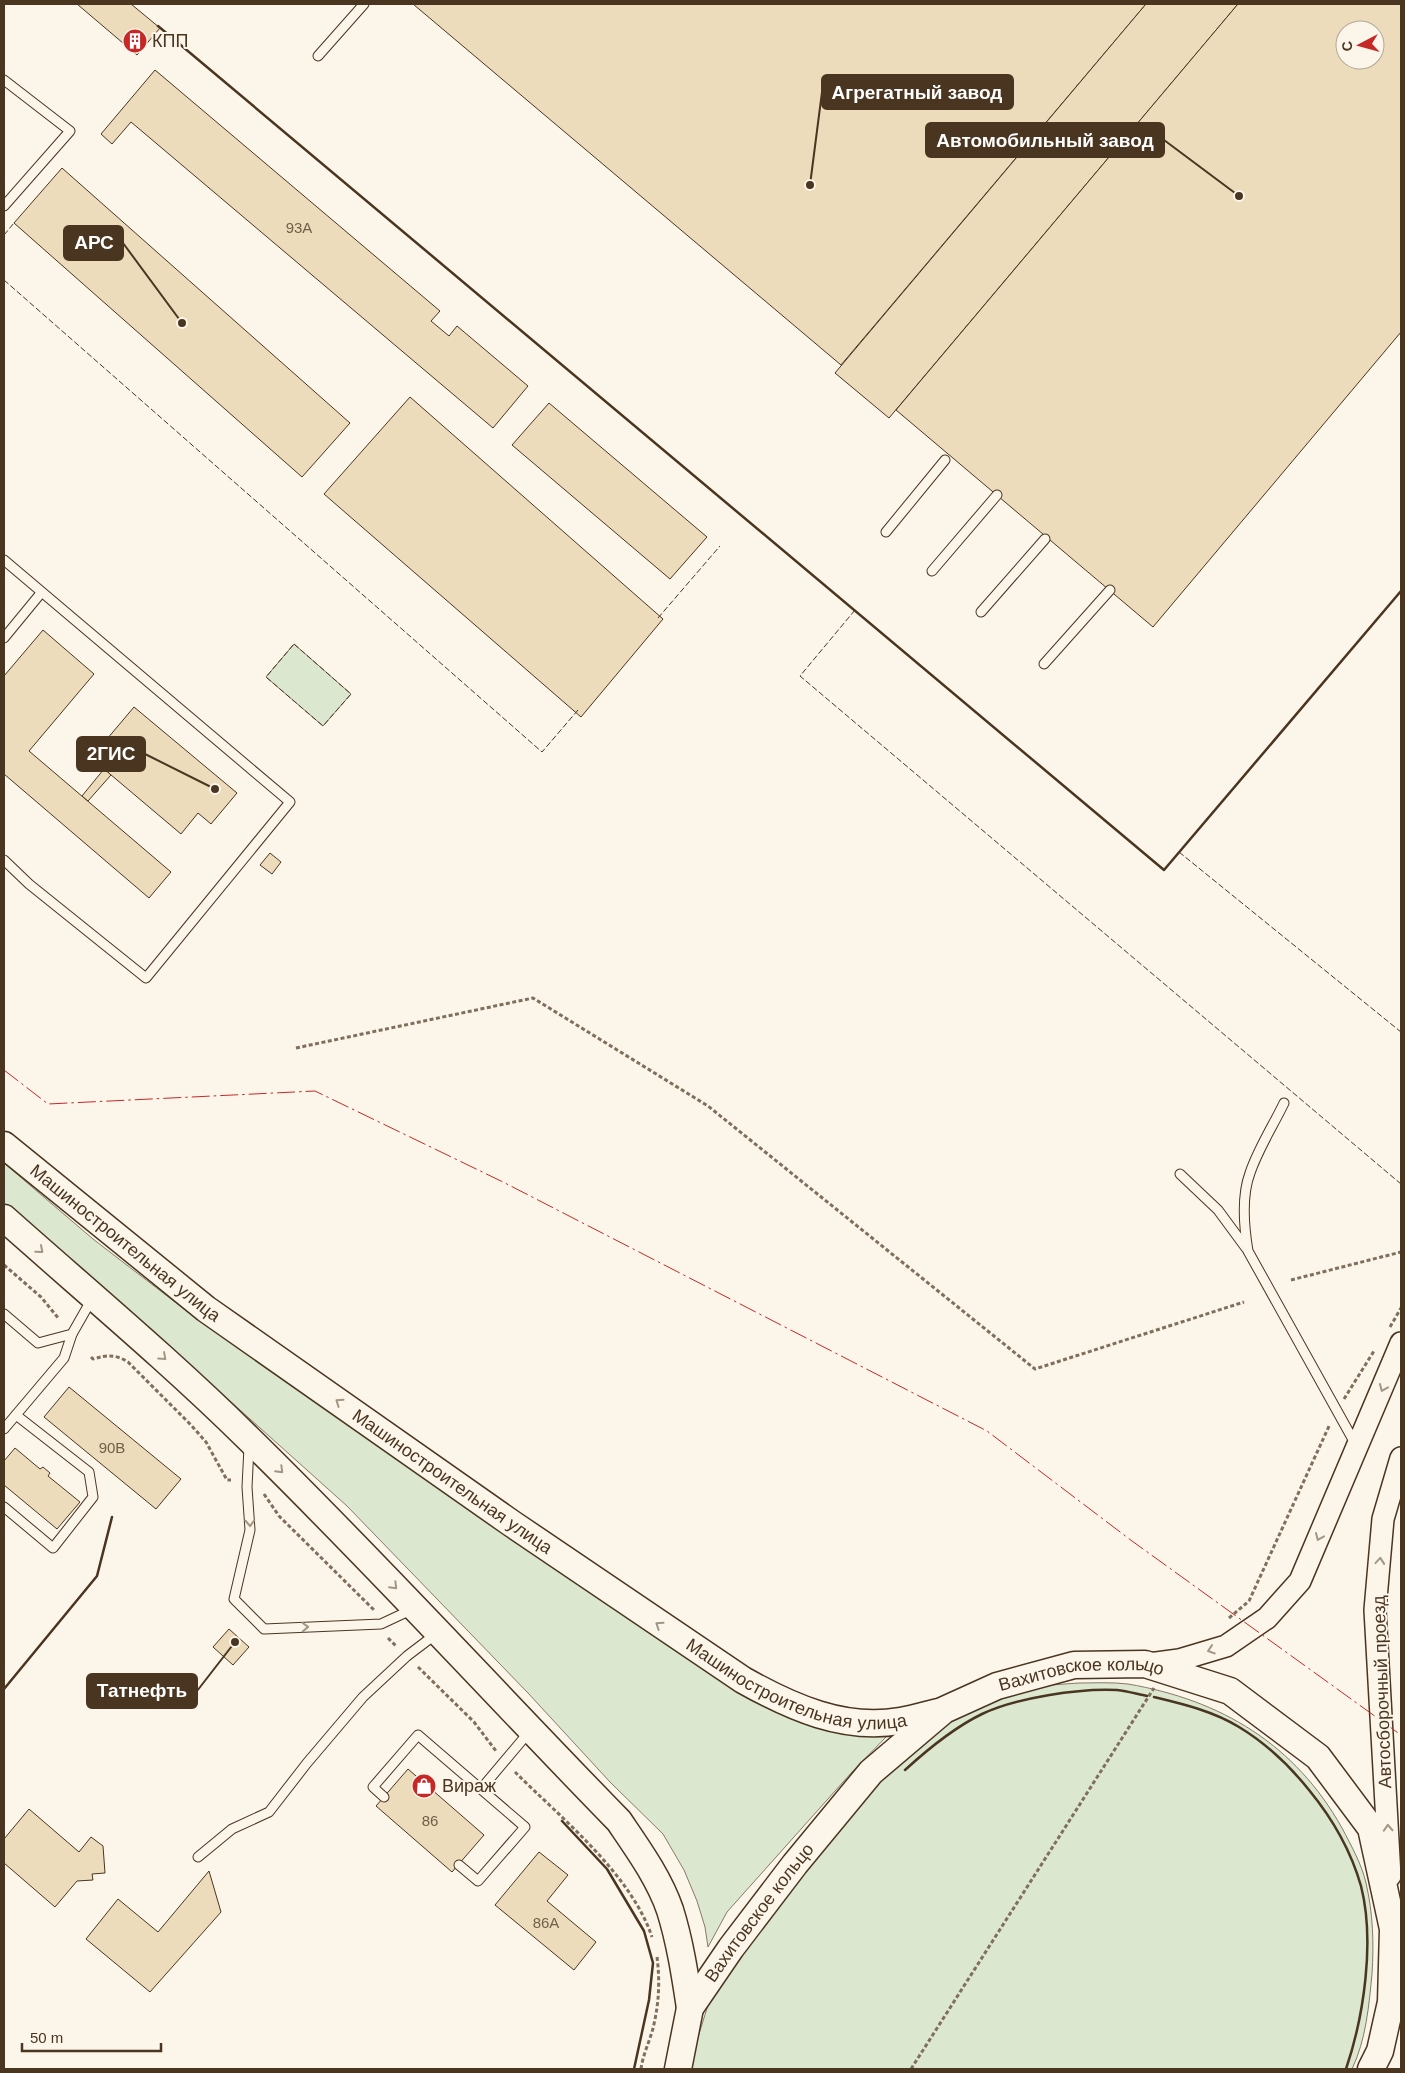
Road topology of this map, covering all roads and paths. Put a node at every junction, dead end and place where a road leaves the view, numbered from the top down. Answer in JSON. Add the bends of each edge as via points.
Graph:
{"nodes":[{"id":1,"x":364,"y":4,"type":"edge"},
{"id":2,"x":318,"y":56,"type":"dead end"},
{"id":3,"x":4,"y":80,"type":"edge"},
{"id":4,"x":4,"y":206,"type":"edge"},
{"id":5,"x":945,"y":460,"type":"dead end"},
{"id":6,"x":997,"y":495,"type":"dead end"},
{"id":7,"x":886,"y":532,"type":"dead end"},
{"id":8,"x":1045,"y":539,"type":"dead end"},
{"id":9,"x":4,"y":560,"type":"edge"},
{"id":10,"x":932,"y":571,"type":"dead end"},
{"id":11,"x":1110,"y":590,"type":"dead end"},
{"id":12,"x":41,"y":593,"type":"junction"},
{"id":13,"x":982,"y":612,"type":"dead end"},
{"id":14,"x":4,"y":638,"type":"edge"},
{"id":15,"x":1044,"y":664,"type":"dead end"},
{"id":16,"x":4,"y":860,"type":"edge"},
{"id":17,"x":296,"y":1048,"type":"dead end"},
{"id":18,"x":1284,"y":1104,"type":"dead end"},
{"id":19,"x":4,"y":1145,"type":"edge"},
{"id":20,"x":1180,"y":1174,"type":"dead end"},
{"id":21,"x":4,"y":1218,"type":"edge"},
{"id":22,"x":1248,"y":1250,"type":"junction"},
{"id":23,"x":1401,"y":1252,"type":"edge"},
{"id":24,"x":4,"y":1265,"type":"edge"},
{"id":25,"x":1291,"y":1280,"type":"dead end"},
{"id":26,"x":93,"y":1297,"type":"junction"},
{"id":27,"x":1244,"y":1302,"type":"dead end"},
{"id":28,"x":4,"y":1314,"type":"edge"},
{"id":29,"x":59,"y":1319,"type":"dead end"},
{"id":30,"x":72,"y":1334,"type":"junction"},
{"id":31,"x":1401,"y":1343,"type":"edge"},
{"id":32,"x":91,"y":1357,"type":"dead end"},
{"id":33,"x":1347,"y":1394,"type":"dead end"},
{"id":34,"x":1336,"y":1410,"type":"junction"},
{"id":35,"x":16,"y":1415,"type":"junction"},
{"id":36,"x":4,"y":1429,"type":"edge"},
{"id":37,"x":249,"y":1439,"type":"junction"},
{"id":38,"x":1358,"y":1447,"type":"junction"},
{"id":39,"x":1401,"y":1458,"type":"edge"},
{"id":40,"x":231,"y":1480,"type":"dead end"},
{"id":41,"x":264,"y":1494,"type":"dead end"},
{"id":42,"x":4,"y":1507,"type":"edge"},
{"id":43,"x":415,"y":1608,"type":"junction"},
{"id":44,"x":374,"y":1610,"type":"dead end"},
{"id":45,"x":1228,"y":1619,"type":"dead end"},
{"id":46,"x":438,"y":1632,"type":"junction"},
{"id":47,"x":388,"y":1638,"type":"dead end"},
{"id":48,"x":399,"y":1649,"type":"dead end"},
{"id":49,"x":418,"y":1667,"type":"dead end"},
{"id":50,"x":1155,"y":1667,"type":"junction"},
{"id":51,"x":944,"y":1710,"type":"junction"},
{"id":52,"x":530,"y":1730,"type":"junction"},
{"id":53,"x":496,"y":1750,"type":"dead end"},
{"id":54,"x":515,"y":1772,"type":"dead end"},
{"id":55,"x":481,"y":1789,"type":"junction"},
{"id":56,"x":384,"y":1797,"type":"dead end"},
{"id":57,"x":198,"y":1857,"type":"dead end"},
{"id":58,"x":459,"y":1865,"type":"dead end"},
{"id":59,"x":1394,"y":1929,"type":"junction"},
{"id":60,"x":654,"y":1945,"type":"dead end"},
{"id":61,"x":657,"y":1954,"type":"dead end"},
{"id":62,"x":690,"y":2008,"type":"junction"},
{"id":63,"x":1377,"y":2063,"type":"edge"},
{"id":64,"x":641,"y":2069,"type":"edge"},
{"id":65,"x":678,"y":2069,"type":"edge"},
{"id":66,"x":911,"y":2069,"type":"edge"}],
"edges":[{"from":1,"to":2,"type":"lane"},
{"from":3,"to":4,"type":"lane","via":[[70,131]]},
{"from":5,"to":7,"type":"lane"},
{"from":6,"to":10,"type":"lane"},
{"from":8,"to":13,"type":"lane"},
{"from":9,"to":12,"type":"lane"},
{"from":11,"to":15,"type":"lane"},
{"from":12,"to":14,"type":"lane"},
{"from":12,"to":16,"type":"lane","via":[[290,802],[146,978]]},
{"from":17,"to":27,"type":"path","via":[[533,998],[708,1106],[1035,1369]]},
{"from":18,"to":22,"type":"lane","via":[[1249,1174],[1244,1204]]},
{"from":51,"to":19,"type":"main road","name":"Машиностроительная улица","one_way":true,"via":[[900,1722],[857,1723],[820,1716],[779,1700],[743,1680],[511,1523],[206,1309]]},
{"from":20,"to":22,"type":"lane","via":[[1218,1210]]},
{"from":21,"to":26,"type":"main road","one_way":true},
{"from":22,"to":34,"type":"lane"},
{"from":23,"to":25,"type":"path"},
{"from":24,"to":29,"type":"path","via":[[41,1297]]},
{"from":26,"to":30,"type":"lane"},
{"from":26,"to":37,"type":"main road","one_way":true,"via":[[166,1359]]},
{"from":28,"to":30,"type":"lane","via":[[38,1343]]},
{"from":30,"to":35,"type":"lane","via":[[64,1358]]},
{"from":31,"to":38,"type":"street","one_way":true},
{"from":32,"to":40,"type":"path","via":[[119,1356],[128,1362],[206,1442],[227,1480]]},
{"from":33,"to":34,"type":"path"},
{"from":34,"to":38,"type":"lane"},
{"from":34,"to":45,"type":"path","via":[[1249,1601]]},
{"from":35,"to":36,"type":"lane"},
{"from":35,"to":42,"type":"lane","via":[[89,1472],[93,1497],[53,1548]]},
{"from":37,"to":43,"type":"main road","one_way":true},
{"from":37,"to":43,"type":"lane","one_way":true,"via":[[247,1487],[250,1530],[234,1599],[264,1629],[381,1624]]},
{"from":38,"to":50,"type":"street","one_way":true,"via":[[1300,1581],[1267,1618],[1226,1646]]},
{"from":59,"to":39,"type":"street","name":"Автосборочный проезд","one_way":true,"via":[[1376,1610],[1384,1519]]},
{"from":41,"to":44,"type":"path","via":[[279,1516]]},
{"from":43,"to":46,"type":"main road"},
{"from":46,"to":52,"type":"main road"},
{"from":46,"to":57,"type":"lane","via":[[363,1697],[269,1812],[232,1829]]},
{"from":47,"to":48,"type":"path"},
{"from":49,"to":53,"type":"path","via":[[474,1722]]},
{"from":50,"to":51,"type":"main road","name":"Вахитовское кольцо","via":[[1074,1665],[997,1686]]},
{"from":50,"to":59,"type":"main road","name":"Вахитовское кольцо","via":[[1230,1690],[1318,1757],[1371,1828]]},
{"from":50,"to":66,"type":"path"},
{"from":51,"to":62,"type":"main road","name":"Вахитовское кольцо","via":[[871,1772],[783,1879]]},
{"from":52,"to":55,"type":"lane"},
{"from":52,"to":62,"type":"main road","via":[[619,1821],[646,1861],[669,1909],[682,1956]]},
{"from":54,"to":60,"type":"path","via":[[610,1867],[644,1914]]},
{"from":55,"to":56,"type":"lane","via":[[418,1735],[373,1787]]},
{"from":55,"to":58,"type":"lane","via":[[525,1827],[478,1881]]},
{"from":59,"to":63,"type":"main road","name":"Вахитовское кольцо","via":[[1391,2002]]},
{"from":61,"to":64,"type":"path","via":[[658,1997]]},
{"from":62,"to":65,"type":"main road","name":"Вахитовское кольцо"}]}
